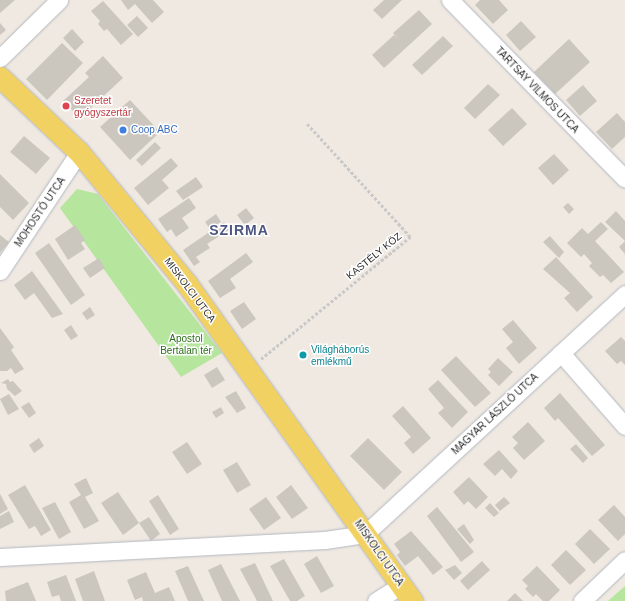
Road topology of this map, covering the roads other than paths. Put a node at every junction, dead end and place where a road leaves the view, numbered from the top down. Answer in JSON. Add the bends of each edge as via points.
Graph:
{"nodes":[{"id":1,"x":59,"y":0,"type":"edge"},
{"id":2,"x":450,"y":0,"type":"edge"},
{"id":3,"x":0,"y":58,"type":"edge"},
{"id":4,"x":0,"y":77,"type":"edge"},
{"id":5,"x":79,"y":152,"type":"junction"},
{"id":6,"x":625,"y":179,"type":"edge"},
{"id":7,"x":0,"y":272,"type":"edge"},
{"id":8,"x":625,"y":294,"type":"edge"},
{"id":9,"x":561,"y":353,"type":"junction"},
{"id":10,"x":625,"y":426,"type":"edge"},
{"id":11,"x":365,"y":534,"type":"junction"},
{"id":12,"x":0,"y":557,"type":"edge"},
{"id":13,"x":625,"y":560,"type":"edge"},
{"id":14,"x":407,"y":593,"type":"edge"},
{"id":15,"x":376,"y":601,"type":"edge"},
{"id":16,"x":582,"y":601,"type":"edge"}],
"edges":[{"from":1,"to":3,"type":"street"},
{"from":2,"to":6,"type":"street","name":"TARTSAY VILMOS UTCA"},
{"from":4,"to":5,"type":"main road","name":"MISKOLCI UTCA"},
{"from":5,"to":7,"type":"street","name":"MOHOSTÓ UTCA"},
{"from":5,"to":11,"type":"main road","name":"MISKOLCI UTCA","via":[[186,284]]},
{"from":8,"to":9,"type":"street","name":"MAGYAR LÁSZLÓ UTCA"},
{"from":9,"to":10,"type":"street"},
{"from":9,"to":11,"type":"street","name":"MAGYAR LÁSZLÓ UTCA"},
{"from":11,"to":12,"type":"street","via":[[317,540]]},
{"from":11,"to":14,"type":"main road","name":"MISKOLCI UTCA"},
{"from":13,"to":16,"type":"street"},
{"from":14,"to":15,"type":"street"}]}
